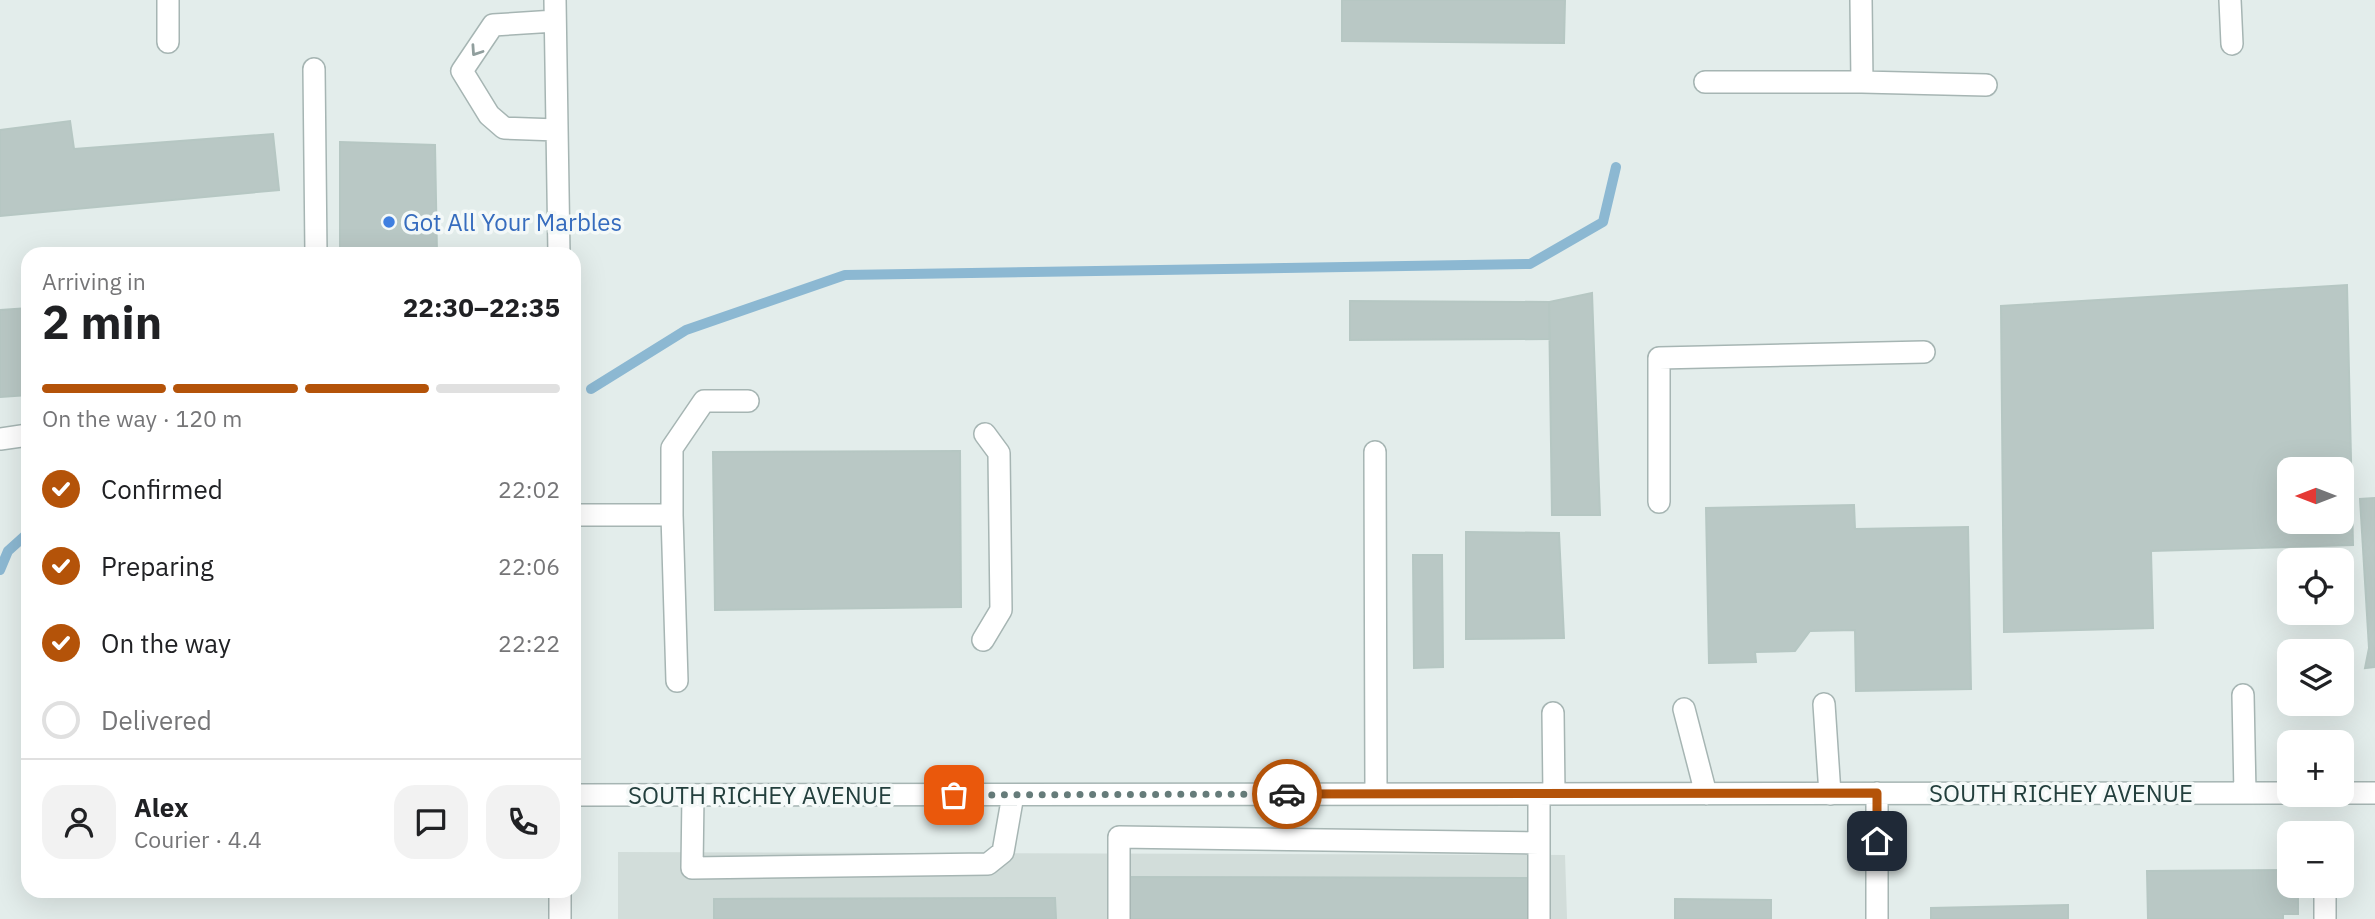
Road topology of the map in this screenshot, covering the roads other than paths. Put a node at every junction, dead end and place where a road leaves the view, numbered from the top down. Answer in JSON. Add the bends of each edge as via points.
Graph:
{"nodes":[{"id":1,"x":168,"y":0,"type":"edge"},
{"id":2,"x":1861,"y":0,"type":"edge"},
{"id":3,"x":2230,"y":0,"type":"edge"},
{"id":4,"x":555,"y":11,"type":"edge"},
{"id":5,"x":168,"y":43,"type":"dead end"},
{"id":6,"x":2232,"y":44,"type":"dead end"},
{"id":7,"x":314,"y":69,"type":"dead end"},
{"id":8,"x":1705,"y":82,"type":"dead end"},
{"id":9,"x":1862,"y":82,"type":"junction"},
{"id":10,"x":1986,"y":85,"type":"dead end"},
{"id":11,"x":557,"y":130,"type":"junction"},
{"id":12,"x":316,"y":247,"type":"edge"},
{"id":13,"x":559,"y":247,"type":"edge"},
{"id":14,"x":1924,"y":352,"type":"dead end"},
{"id":15,"x":748,"y":401,"type":"dead end"},
{"id":16,"x":985,"y":434,"type":"dead end"},
{"id":17,"x":21,"y":436,"type":"edge"},
{"id":18,"x":0,"y":439,"type":"edge"},
{"id":19,"x":1375,"y":452,"type":"dead end"},
{"id":20,"x":1659,"y":502,"type":"dead end"},
{"id":21,"x":581,"y":515,"type":"edge"},
{"id":22,"x":672,"y":515,"type":"junction"},
{"id":23,"x":983,"y":640,"type":"dead end"},
{"id":24,"x":677,"y":681,"type":"dead end"},
{"id":25,"x":2243,"y":695,"type":"dead end"},
{"id":26,"x":1824,"y":704,"type":"dead end"},
{"id":27,"x":1684,"y":709,"type":"dead end"},
{"id":28,"x":1553,"y":713,"type":"dead end"},
{"id":29,"x":1877,"y":793,"type":"junction"},
{"id":30,"x":2245,"y":793,"type":"junction"},
{"id":31,"x":2277,"y":793,"type":"edge"},
{"id":32,"x":2354,"y":793,"type":"edge"},
{"id":33,"x":2375,"y":793,"type":"edge"},
{"id":34,"x":1376,"y":794,"type":"junction"},
{"id":35,"x":1547,"y":794,"type":"junction"},
{"id":36,"x":1706,"y":794,"type":"junction"},
{"id":37,"x":1830,"y":794,"type":"junction"},
{"id":38,"x":581,"y":795,"type":"edge"},
{"id":39,"x":693,"y":795,"type":"junction"},
{"id":40,"x":1013,"y":795,"type":"junction"},
{"id":41,"x":1539,"y":843,"type":"junction"},
{"id":42,"x":560,"y":898,"type":"edge"},
{"id":43,"x":2325,"y":898,"type":"edge"},
{"id":44,"x":560,"y":919,"type":"edge"},
{"id":45,"x":1119,"y":919,"type":"edge"},
{"id":46,"x":1539,"y":919,"type":"edge"},
{"id":47,"x":1877,"y":919,"type":"edge"},
{"id":48,"x":2325,"y":919,"type":"edge"}],
"edges":[{"from":1,"to":5,"type":"street"},
{"from":2,"to":9,"type":"street"},
{"from":3,"to":6,"type":"street"},
{"from":4,"to":11,"type":"street"},
{"from":4,"to":11,"type":"street","one_way":true,"via":[[493,25],[462,71],[489,114],[504,128]]},
{"from":7,"to":12,"type":"street"},
{"from":8,"to":9,"type":"street"},
{"from":9,"to":10,"type":"street"},
{"from":11,"to":13,"type":"street"},
{"from":14,"to":20,"type":"street","via":[[1659,358]]},
{"from":15,"to":22,"type":"street","via":[[704,401],[672,448]]},
{"from":16,"to":23,"type":"street","via":[[999,453],[1001,610]]},
{"from":17,"to":18,"type":"street"},
{"from":19,"to":34,"type":"street"},
{"from":21,"to":22,"type":"street"},
{"from":22,"to":24,"type":"street"},
{"from":25,"to":30,"type":"street"},
{"from":26,"to":37,"type":"street"},
{"from":27,"to":36,"type":"street"},
{"from":28,"to":35,"type":"street"},
{"from":29,"to":30,"type":"street","name":"SOUTH RICHEY AVENUE"},
{"from":29,"to":37,"type":"street","name":"SOUTH RICHEY AVENUE"},
{"from":29,"to":47,"type":"street"},
{"from":30,"to":31,"type":"street","name":"SOUTH RICHEY AVENUE"},
{"from":32,"to":33,"type":"street"},
{"from":34,"to":35,"type":"street","name":"SOUTH RICHEY AVENUE"},
{"from":34,"to":40,"type":"street","name":"SOUTH RICHEY AVENUE"},
{"from":35,"to":36,"type":"street","name":"SOUTH RICHEY AVENUE"},
{"from":35,"to":41,"type":"street"},
{"from":36,"to":37,"type":"street","name":"SOUTH RICHEY AVENUE"},
{"from":38,"to":39,"type":"street","name":"SOUTH RICHEY AVENUE"},
{"from":39,"to":40,"type":"street","name":"SOUTH RICHEY AVENUE"},
{"from":39,"to":40,"type":"street","via":[[692,868],[988,864],[1003,852]]},
{"from":41,"to":45,"type":"street","via":[[1119,837]]},
{"from":41,"to":46,"type":"street"},
{"from":42,"to":44,"type":"street"},
{"from":43,"to":48,"type":"street"}]}
